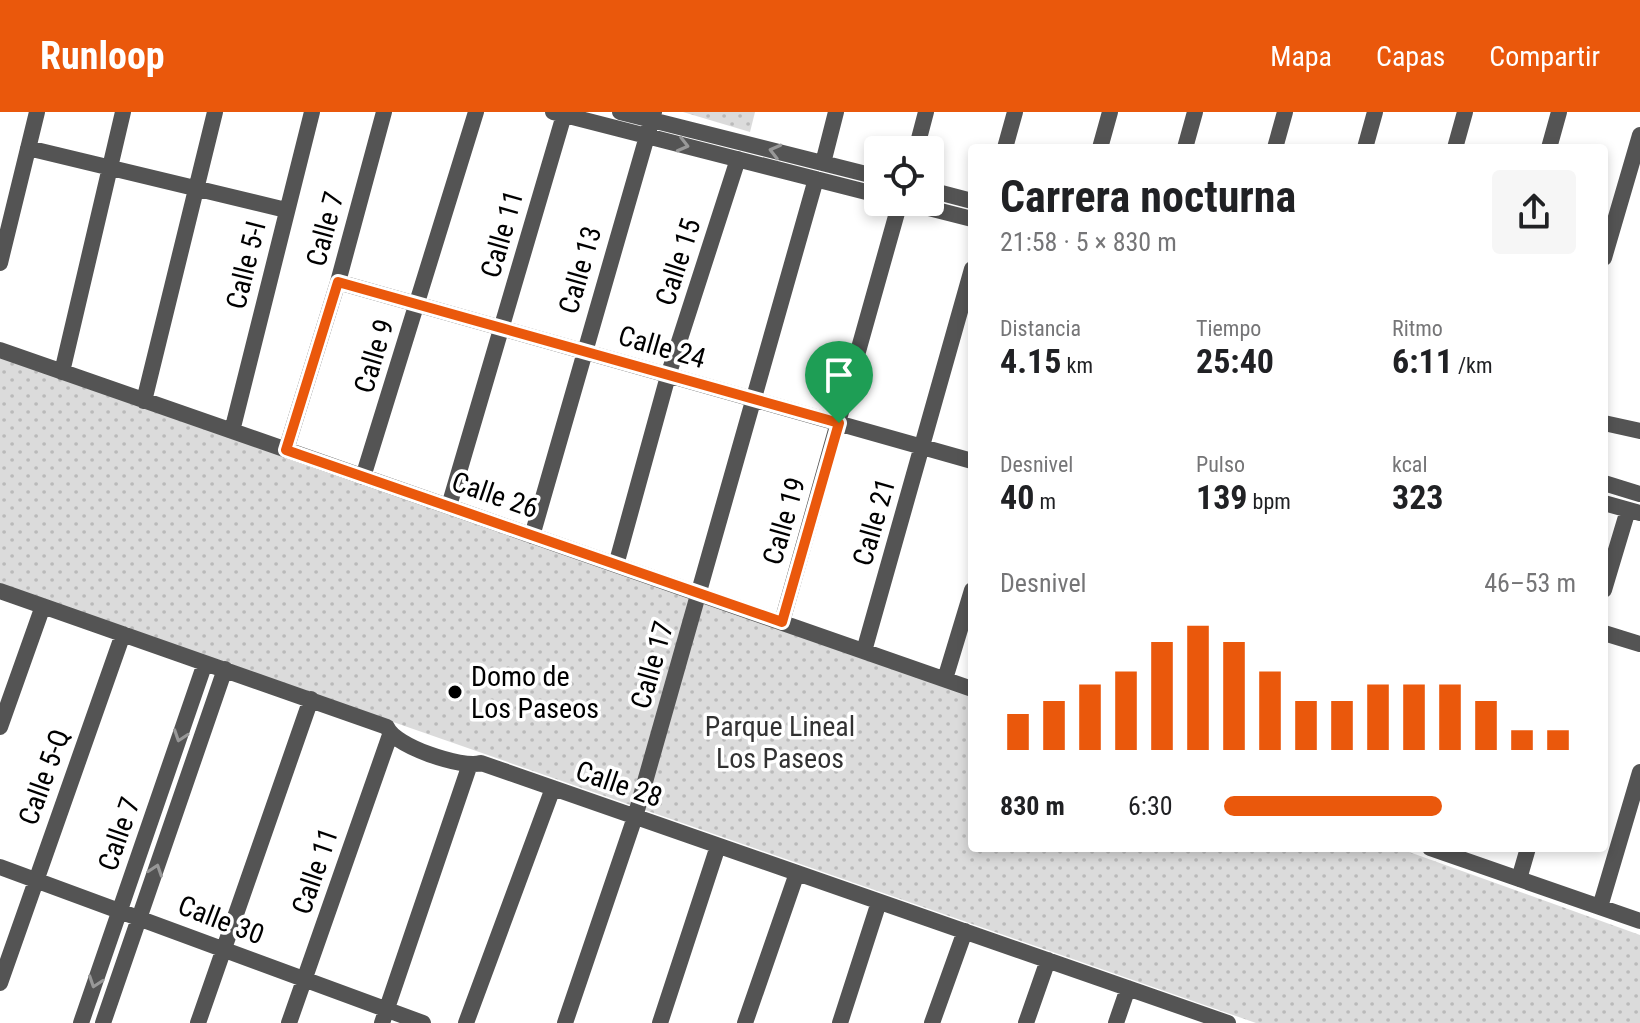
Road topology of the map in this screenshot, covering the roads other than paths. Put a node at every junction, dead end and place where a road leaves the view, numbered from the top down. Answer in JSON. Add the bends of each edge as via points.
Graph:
{"nodes":[{"id":1,"x":37,"y":112,"type":"edge"},
{"id":2,"x":123,"y":112,"type":"edge"},
{"id":3,"x":215,"y":112,"type":"edge"},
{"id":4,"x":312,"y":112,"type":"edge"},
{"id":5,"x":384,"y":112,"type":"edge"},
{"id":6,"x":476,"y":112,"type":"edge"},
{"id":7,"x":620,"y":112,"type":"edge"},
{"id":8,"x":836,"y":112,"type":"edge"},
{"id":9,"x":926,"y":112,"type":"edge"},
{"id":10,"x":1015,"y":112,"type":"edge"},
{"id":11,"x":1110,"y":112,"type":"edge"},
{"id":12,"x":1195,"y":112,"type":"edge"},
{"id":13,"x":1285,"y":112,"type":"edge"},
{"id":14,"x":1375,"y":112,"type":"edge"},
{"id":15,"x":1465,"y":112,"type":"edge"},
{"id":16,"x":1559,"y":112,"type":"edge"},
{"id":17,"x":558,"y":114,"type":"edge"},
{"id":18,"x":650,"y":122,"type":"edge"},
{"id":19,"x":1640,"y":135,"type":"edge"},
{"id":20,"x":920,"y":136,"type":"edge"},
{"id":21,"x":1006,"y":144,"type":"edge"},
{"id":22,"x":1101,"y":144,"type":"edge"},
{"id":23,"x":1186,"y":144,"type":"edge"},
{"id":24,"x":1276,"y":144,"type":"edge"},
{"id":25,"x":1366,"y":144,"type":"edge"},
{"id":26,"x":1456,"y":144,"type":"edge"},
{"id":27,"x":1550,"y":144,"type":"edge"},
{"id":28,"x":28,"y":148,"type":"junction"},
{"id":29,"x":738,"y":159,"type":"junction"},
{"id":30,"x":823,"y":163,"type":"junction"},
{"id":31,"x":111,"y":167,"type":"junction"},
{"id":32,"x":864,"y":173,"type":"edge"},
{"id":33,"x":816,"y":179,"type":"junction"},
{"id":34,"x":198,"y":189,"type":"junction"},
{"id":35,"x":864,"y":191,"type":"edge"},
{"id":36,"x":944,"y":194,"type":"edge"},
{"id":37,"x":968,"y":200,"type":"edge"},
{"id":38,"x":286,"y":210,"type":"junction"},
{"id":39,"x":944,"y":212,"type":"edge"},
{"id":40,"x":899,"y":216,"type":"edge"},
{"id":41,"x":968,"y":218,"type":"edge"},
{"id":42,"x":1608,"y":244,"type":"edge"},
{"id":43,"x":0,"y":263,"type":"edge"},
{"id":44,"x":338,"y":282,"type":"junction"},
{"id":45,"x":968,"y":284,"type":"edge"},
{"id":46,"x":417,"y":304,"type":"junction"},
{"id":47,"x":502,"y":327,"type":"junction"},
{"id":48,"x":0,"y":350,"type":"edge"},
{"id":49,"x":584,"y":351,"type":"junction"},
{"id":50,"x":62,"y":372,"type":"junction"},
{"id":51,"x":668,"y":376,"type":"junction"},
{"id":52,"x":144,"y":401,"type":"junction"},
{"id":53,"x":754,"y":401,"type":"junction"},
{"id":54,"x":839,"y":423,"type":"junction"},
{"id":55,"x":1608,"y":424,"type":"edge"},
{"id":56,"x":232,"y":431,"type":"junction"},
{"id":57,"x":1640,"y":431,"type":"edge"},
{"id":58,"x":923,"y":447,"type":"junction"},
{"id":59,"x":286,"y":450,"type":"junction"},
{"id":60,"x":968,"y":460,"type":"edge"},
{"id":61,"x":363,"y":477,"type":"junction"},
{"id":62,"x":1608,"y":484,"type":"edge"},
{"id":63,"x":1640,"y":494,"type":"edge"},
{"id":64,"x":1608,"y":504,"type":"edge"},
{"id":65,"x":449,"y":506,"type":"junction"},
{"id":66,"x":1634,"y":511,"type":"edge"},
{"id":67,"x":532,"y":536,"type":"junction"},
{"id":68,"x":616,"y":565,"type":"junction"},
{"id":69,"x":1608,"y":579,"type":"edge"},
{"id":70,"x":0,"y":591,"type":"edge"},
{"id":71,"x":699,"y":594,"type":"junction"},
{"id":72,"x":968,"y":603,"type":"edge"},
{"id":73,"x":43,"y":606,"type":"junction"},
{"id":74,"x":782,"y":622,"type":"junction"},
{"id":75,"x":123,"y":634,"type":"junction"},
{"id":76,"x":1608,"y":634,"type":"edge"},
{"id":77,"x":1640,"y":644,"type":"edge"},
{"id":78,"x":864,"y":651,"type":"junction"},
{"id":79,"x":205,"y":663,"type":"junction"},
{"id":80,"x":225,"y":669,"type":"junction"},
{"id":81,"x":945,"y":679,"type":"junction"},
{"id":82,"x":968,"y":688,"type":"edge"},
{"id":83,"x":311,"y":699,"type":"junction"},
{"id":84,"x":0,"y":727,"type":"edge"},
{"id":85,"x":390,"y":735,"type":"junction"},
{"id":86,"x":469,"y":767,"type":"junction"},
{"id":87,"x":1640,"y":772,"type":"edge"},
{"id":88,"x":553,"y":788,"type":"junction"},
{"id":89,"x":635,"y":817,"type":"junction"},
{"id":90,"x":718,"y":846,"type":"junction"},
{"id":91,"x":1443,"y":852,"type":"edge"},
{"id":92,"x":1527,"y":852,"type":"edge"},
{"id":93,"x":0,"y":867,"type":"edge"},
{"id":94,"x":797,"y":873,"type":"junction"},
{"id":95,"x":35,"y":879,"type":"junction"},
{"id":96,"x":1519,"y":879,"type":"junction"},
{"id":97,"x":879,"y":902,"type":"junction"},
{"id":98,"x":1600,"y":907,"type":"junction"},
{"id":99,"x":121,"y":909,"type":"junction"},
{"id":100,"x":139,"y":918,"type":"junction"},
{"id":101,"x":1640,"y":921,"type":"edge"},
{"id":102,"x":965,"y":931,"type":"junction"},
{"id":103,"x":225,"y":948,"type":"junction"},
{"id":104,"x":1048,"y":960,"type":"junction"},
{"id":105,"x":304,"y":982,"type":"junction"},
{"id":106,"x":0,"y":983,"type":"edge"},
{"id":107,"x":1128,"y":988,"type":"junction"},
{"id":108,"x":384,"y":1016,"type":"edge"},
{"id":109,"x":1208,"y":1020,"type":"edge"},
{"id":110,"x":81,"y":1023,"type":"edge"},
{"id":111,"x":103,"y":1023,"type":"edge"},
{"id":112,"x":198,"y":1023,"type":"edge"},
{"id":113,"x":289,"y":1023,"type":"edge"},
{"id":114,"x":423,"y":1023,"type":"edge"},
{"id":115,"x":466,"y":1023,"type":"edge"},
{"id":116,"x":565,"y":1023,"type":"edge"},
{"id":117,"x":660,"y":1023,"type":"edge"},
{"id":118,"x":745,"y":1023,"type":"edge"},
{"id":119,"x":840,"y":1023,"type":"edge"},
{"id":120,"x":932,"y":1023,"type":"edge"},
{"id":121,"x":1026,"y":1023,"type":"edge"},
{"id":122,"x":1116,"y":1023,"type":"edge"},
{"id":123,"x":1228,"y":1023,"type":"edge"}],
"edges":[{"from":1,"to":28,"type":"street"},
{"from":2,"to":31,"type":"street"},
{"from":3,"to":34,"type":"street"},
{"from":4,"to":38,"type":"street","name":"Calle 5-I"},
{"from":5,"to":44,"type":"street","name":"Calle 7"},
{"from":6,"to":46,"type":"street","name":"Calle 9"},
{"from":7,"to":18,"type":"street"},
{"from":8,"to":30,"type":"street"},
{"from":9,"to":20,"type":"street"},
{"from":10,"to":21,"type":"street"},
{"from":11,"to":22,"type":"street"},
{"from":12,"to":23,"type":"street"},
{"from":13,"to":24,"type":"street"},
{"from":14,"to":25,"type":"street"},
{"from":15,"to":26,"type":"street"},
{"from":16,"to":27,"type":"street"},
{"from":17,"to":18,"type":"street"},
{"from":17,"to":47,"type":"street","name":"Calle 11"},
{"from":18,"to":29,"type":"street","one_way":true},
{"from":30,"to":18,"type":"street","one_way":true},
{"from":18,"to":49,"type":"street","name":"Calle 13"},
{"from":19,"to":42,"type":"street"},
{"from":28,"to":31,"type":"street"},
{"from":28,"to":43,"type":"street"},
{"from":29,"to":33,"type":"street"},
{"from":29,"to":51,"type":"street","name":"Calle 15"},
{"from":30,"to":32,"type":"street"},
{"from":31,"to":34,"type":"street"},
{"from":31,"to":50,"type":"street"},
{"from":33,"to":35,"type":"street"},
{"from":33,"to":53,"type":"street","name":"Calle 17"},
{"from":34,"to":38,"type":"street"},
{"from":34,"to":52,"type":"street"},
{"from":36,"to":37,"type":"street"},
{"from":38,"to":56,"type":"street","name":"Calle 5-I"},
{"from":39,"to":41,"type":"street"},
{"from":40,"to":54,"type":"street","name":"Calle 19"},
{"from":44,"to":46,"type":"street","name":"Calle 24"},
{"from":44,"to":59,"type":"street","name":"Calle 7"},
{"from":45,"to":58,"type":"street","name":"Calle 21"},
{"from":46,"to":47,"type":"street","name":"Calle 24"},
{"from":46,"to":61,"type":"street","name":"Calle 9"},
{"from":47,"to":49,"type":"street","name":"Calle 24"},
{"from":47,"to":65,"type":"street","name":"Calle 11"},
{"from":48,"to":50,"type":"street","name":"Calle 26"},
{"from":49,"to":51,"type":"street","name":"Calle 24"},
{"from":49,"to":67,"type":"street","name":"Calle 13"},
{"from":50,"to":52,"type":"street","name":"Calle 26"},
{"from":51,"to":53,"type":"street","name":"Calle 24"},
{"from":51,"to":68,"type":"street","name":"Calle 15"},
{"from":52,"to":56,"type":"street","name":"Calle 26"},
{"from":53,"to":54,"type":"street","name":"Calle 24"},
{"from":53,"to":71,"type":"street","name":"Calle 17"},
{"from":54,"to":58,"type":"street","name":"Calle 24"},
{"from":54,"to":74,"type":"street","name":"Calle 19"},
{"from":55,"to":57,"type":"street"},
{"from":56,"to":59,"type":"street","name":"Calle 26"},
{"from":58,"to":60,"type":"street","name":"Calle 24"},
{"from":58,"to":78,"type":"street","name":"Calle 21"},
{"from":59,"to":61,"type":"street","name":"Calle 26"},
{"from":61,"to":65,"type":"street","name":"Calle 26"},
{"from":62,"to":63,"type":"street"},
{"from":64,"to":66,"type":"street"},
{"from":65,"to":67,"type":"street","name":"Calle 26"},
{"from":66,"to":69,"type":"street"},
{"from":67,"to":68,"type":"street","name":"Calle 26"},
{"from":68,"to":71,"type":"street","name":"Calle 26"},
{"from":70,"to":73,"type":"street","name":"Calle 28"},
{"from":71,"to":74,"type":"street","name":"Calle 26"},
{"from":71,"to":89,"type":"street","name":"Calle 17"},
{"from":72,"to":81,"type":"street"},
{"from":73,"to":75,"type":"street","name":"Calle 28"},
{"from":73,"to":84,"type":"street"},
{"from":74,"to":78,"type":"street","name":"Calle 26"},
{"from":75,"to":79,"type":"street","name":"Calle 28"},
{"from":75,"to":95,"type":"street","name":"Calle 5-Q"},
{"from":76,"to":77,"type":"street"},
{"from":78,"to":81,"type":"street","name":"Calle 26"},
{"from":79,"to":80,"type":"street","name":"Calle 28"},
{"from":79,"to":99,"type":"street","name":"Calle 7","one_way":true},
{"from":80,"to":83,"type":"street","name":"Calle 28"},
{"from":100,"to":80,"type":"street","name":"Calle 7","one_way":true},
{"from":81,"to":82,"type":"street","name":"Calle 26"},
{"from":83,"to":85,"type":"street","name":"Calle 28","via":[[387,727]]},
{"from":83,"to":103,"type":"street"},
{"from":85,"to":86,"type":"street","name":"Calle 28"},
{"from":85,"to":105,"type":"street","name":"Calle 11"},
{"from":86,"to":88,"type":"street","name":"Calle 28","via":[[481,763]]},
{"from":86,"to":108,"type":"street"},
{"from":87,"to":98,"type":"street"},
{"from":88,"to":89,"type":"street","name":"Calle 28"},
{"from":88,"to":115,"type":"street"},
{"from":89,"to":90,"type":"street","name":"Calle 28"},
{"from":89,"to":116,"type":"street","name":"Calle 17"},
{"from":90,"to":94,"type":"street","name":"Calle 28"},
{"from":90,"to":117,"type":"street"},
{"from":91,"to":96,"type":"street"},
{"from":92,"to":96,"type":"street"},
{"from":93,"to":95,"type":"street","name":"Calle 30"},
{"from":94,"to":97,"type":"street","name":"Calle 28"},
{"from":94,"to":118,"type":"street"},
{"from":95,"to":99,"type":"street","name":"Calle 30"},
{"from":95,"to":106,"type":"street","name":"Calle 5-Q"},
{"from":96,"to":98,"type":"street"},
{"from":97,"to":102,"type":"street","name":"Calle 28"},
{"from":97,"to":119,"type":"street"},
{"from":98,"to":101,"type":"street"},
{"from":99,"to":100,"type":"street","name":"Calle 30"},
{"from":99,"to":110,"type":"street","name":"Calle 7","one_way":true},
{"from":100,"to":103,"type":"street","name":"Calle 30"},
{"from":100,"to":111,"type":"street","name":"Calle 7"},
{"from":102,"to":104,"type":"street","name":"Calle 28"},
{"from":102,"to":120,"type":"street"},
{"from":103,"to":105,"type":"street","name":"Calle 30"},
{"from":103,"to":112,"type":"street"},
{"from":104,"to":107,"type":"street","name":"Calle 28"},
{"from":104,"to":121,"type":"street"},
{"from":105,"to":108,"type":"street","name":"Calle 30"},
{"from":105,"to":113,"type":"street","name":"Calle 11"},
{"from":107,"to":109,"type":"street","name":"Calle 28"},
{"from":107,"to":122,"type":"street"},
{"from":108,"to":114,"type":"street","name":"Calle 30"},
{"from":109,"to":123,"type":"street","name":"Calle 28"}]}
